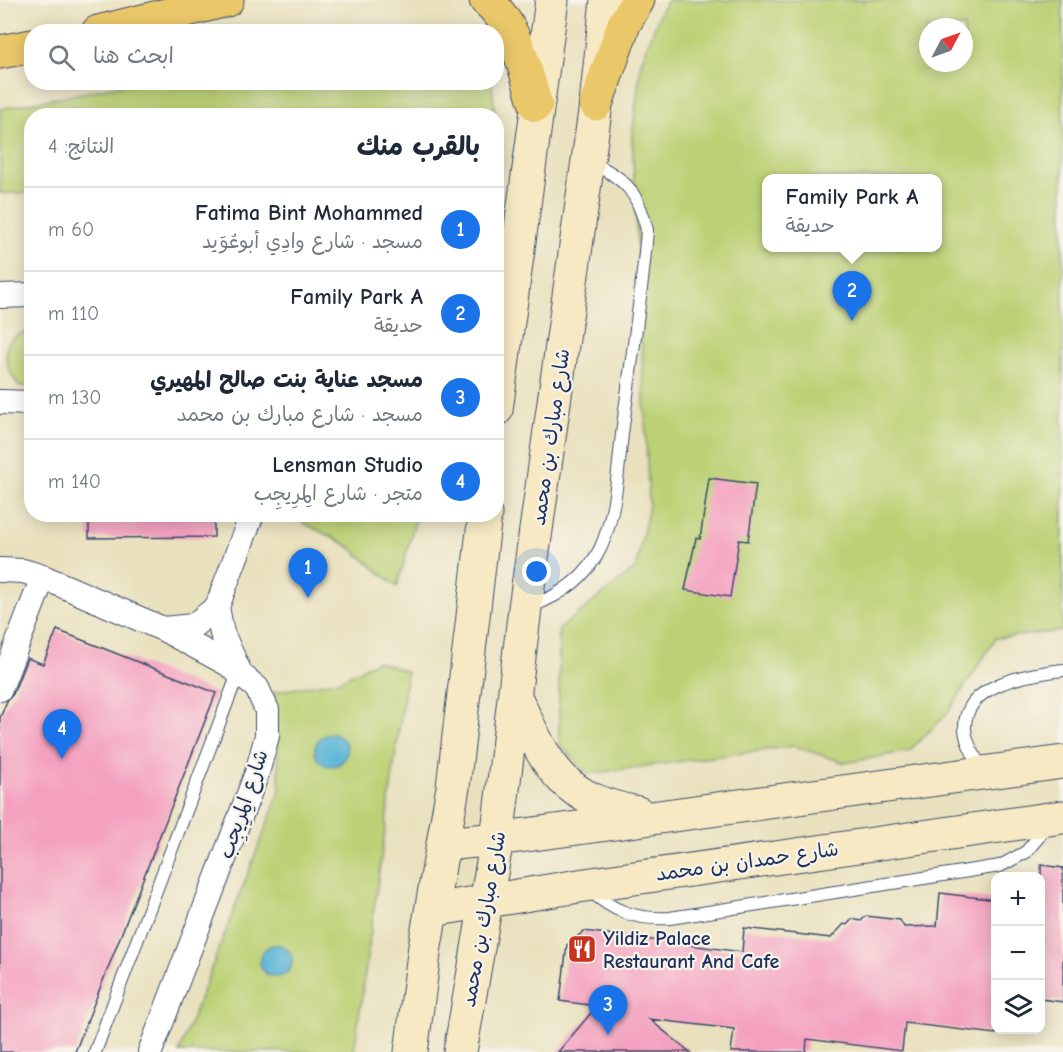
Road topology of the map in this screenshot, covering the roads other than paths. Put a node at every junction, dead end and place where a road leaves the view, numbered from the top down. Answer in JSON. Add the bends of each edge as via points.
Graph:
{"nodes":[{"id":1,"x":227,"y":0,"type":"edge"},
{"id":2,"x":486,"y":0,"type":"edge"},
{"id":3,"x":552,"y":0,"type":"edge"},
{"id":4,"x":606,"y":0,"type":"edge"},
{"id":5,"x":638,"y":0,"type":"edge"},
{"id":6,"x":162,"y":10,"type":"edge"},
{"id":7,"x":121,"y":24,"type":"edge"},
{"id":8,"x":24,"y":48,"type":"edge"},
{"id":9,"x":0,"y":52,"type":"edge"},
{"id":10,"x":596,"y":104,"type":"junction"},
{"id":11,"x":536,"y":105,"type":"junction"},
{"id":12,"x":589,"y":162,"type":"junction"},
{"id":13,"x":508,"y":246,"type":"edge"},
{"id":14,"x":24,"y":295,"type":"edge"},
{"id":15,"x":0,"y":296,"type":"edge"},
{"id":16,"x":504,"y":296,"type":"edge"},
{"id":17,"x":0,"y":402,"type":"edge"},
{"id":18,"x":24,"y":403,"type":"edge"},
{"id":19,"x":249,"y":522,"type":"edge"},
{"id":20,"x":483,"y":522,"type":"edge"},
{"id":21,"x":0,"y":570,"type":"edge"},
{"id":22,"x":44,"y":577,"type":"junction"},
{"id":23,"x":217,"y":607,"type":"junction"},
{"id":24,"x":525,"y":608,"type":"junction"},
{"id":25,"x":163,"y":629,"type":"junction"},
{"id":26,"x":1063,"y":670,"type":"edge"},
{"id":27,"x":239,"y":671,"type":"junction"},
{"id":28,"x":0,"y":689,"type":"edge"},
{"id":29,"x":516,"y":699,"type":"junction"},
{"id":30,"x":1063,"y":762,"type":"edge"},
{"id":31,"x":984,"y":772,"type":"junction"},
{"id":32,"x":657,"y":816,"type":"junction"},
{"id":33,"x":1058,"y":817,"type":"edge"},
{"id":34,"x":497,"y":839,"type":"junction"},
{"id":35,"x":444,"y":844,"type":"junction"},
{"id":36,"x":585,"y":885,"type":"junction"},
{"id":37,"x":486,"y":901,"type":"junction"},
{"id":38,"x":432,"y":910,"type":"junction"},
{"id":39,"x":95,"y":1052,"type":"edge"},
{"id":40,"x":150,"y":1052,"type":"edge"},
{"id":41,"x":411,"y":1052,"type":"edge"},
{"id":42,"x":460,"y":1052,"type":"edge"}],
"edges":[{"from":1,"to":6,"type":"highway"},
{"from":2,"to":11,"type":"highway","via":[[513,34]]},
{"from":3,"to":11,"type":"main road"},
{"from":4,"to":10,"type":"main road","name":"شارع مبارك بن محمد"},
{"from":5,"to":10,"type":"highway","via":[[624,24]]},
{"from":6,"to":7,"type":"highway"},
{"from":8,"to":9,"type":"highway"},
{"from":10,"to":12,"type":"main road","name":"شارع مبارك بن محمد"},
{"from":11,"to":13,"type":"main road"},
{"from":12,"to":24,"type":"main road","name":"شارع مبارك بن محمد"},
{"from":12,"to":24,"type":"lane","via":[[611,171],[628,187],[641,207],[647,230],[622,437],[611,511],[600,548],[577,580],[562,592]]},
{"from":13,"to":16,"type":"main road"},
{"from":14,"to":15,"type":"street"},
{"from":17,"to":18,"type":"street"},
{"from":19,"to":23,"type":"street"},
{"from":20,"to":35,"type":"main road"},
{"from":21,"to":22,"type":"street","name":"شارع المِرِيجِب"},
{"from":22,"to":25,"type":"street","name":"شارع المِرِيجِب"},
{"from":22,"to":28,"type":"street"},
{"from":23,"to":25,"type":"street","via":[[193,626]]},
{"from":23,"to":27,"type":"street","via":[[222,633]]},
{"from":24,"to":29,"type":"main road","name":"شارع مبارك بن محمد"},
{"from":25,"to":27,"type":"street","name":"شارع المِرِيجِب"},
{"from":26,"to":31,"type":"lane","via":[[1005,682],[971,706],[966,717],[967,739]]},
{"from":27,"to":39,"type":"lane"},
{"from":27,"to":40,"type":"street","name":"شارع المِرِيجِب","via":[[264,698],[268,721],[265,744]]},
{"from":29,"to":32,"type":"main road","via":[[548,763],[573,790],[591,801]]},
{"from":29,"to":34,"type":"main road","name":"شارع مبارك بن محمد"},
{"from":30,"to":31,"type":"main road"},
{"from":31,"to":32,"type":"main road"},
{"from":32,"to":34,"type":"main road"},
{"from":33,"to":36,"type":"main road","name":"شارع حمدان بن محمد"},
{"from":33,"to":36,"type":"lane","via":[[1026,852],[1000,866],[670,918],[633,916],[615,909]]},
{"from":34,"to":35,"type":"main road"},
{"from":34,"to":37,"type":"main road","name":"شارع مبارك بن محمد"},
{"from":35,"to":38,"type":"main road"},
{"from":36,"to":37,"type":"main road","name":"شارع حمدان بن محمد"},
{"from":37,"to":38,"type":"main road","name":"شارع حمدان بن محمد"},
{"from":37,"to":42,"type":"main road","name":"شارع مبارك بن محمد"},
{"from":38,"to":41,"type":"main road"}]}
